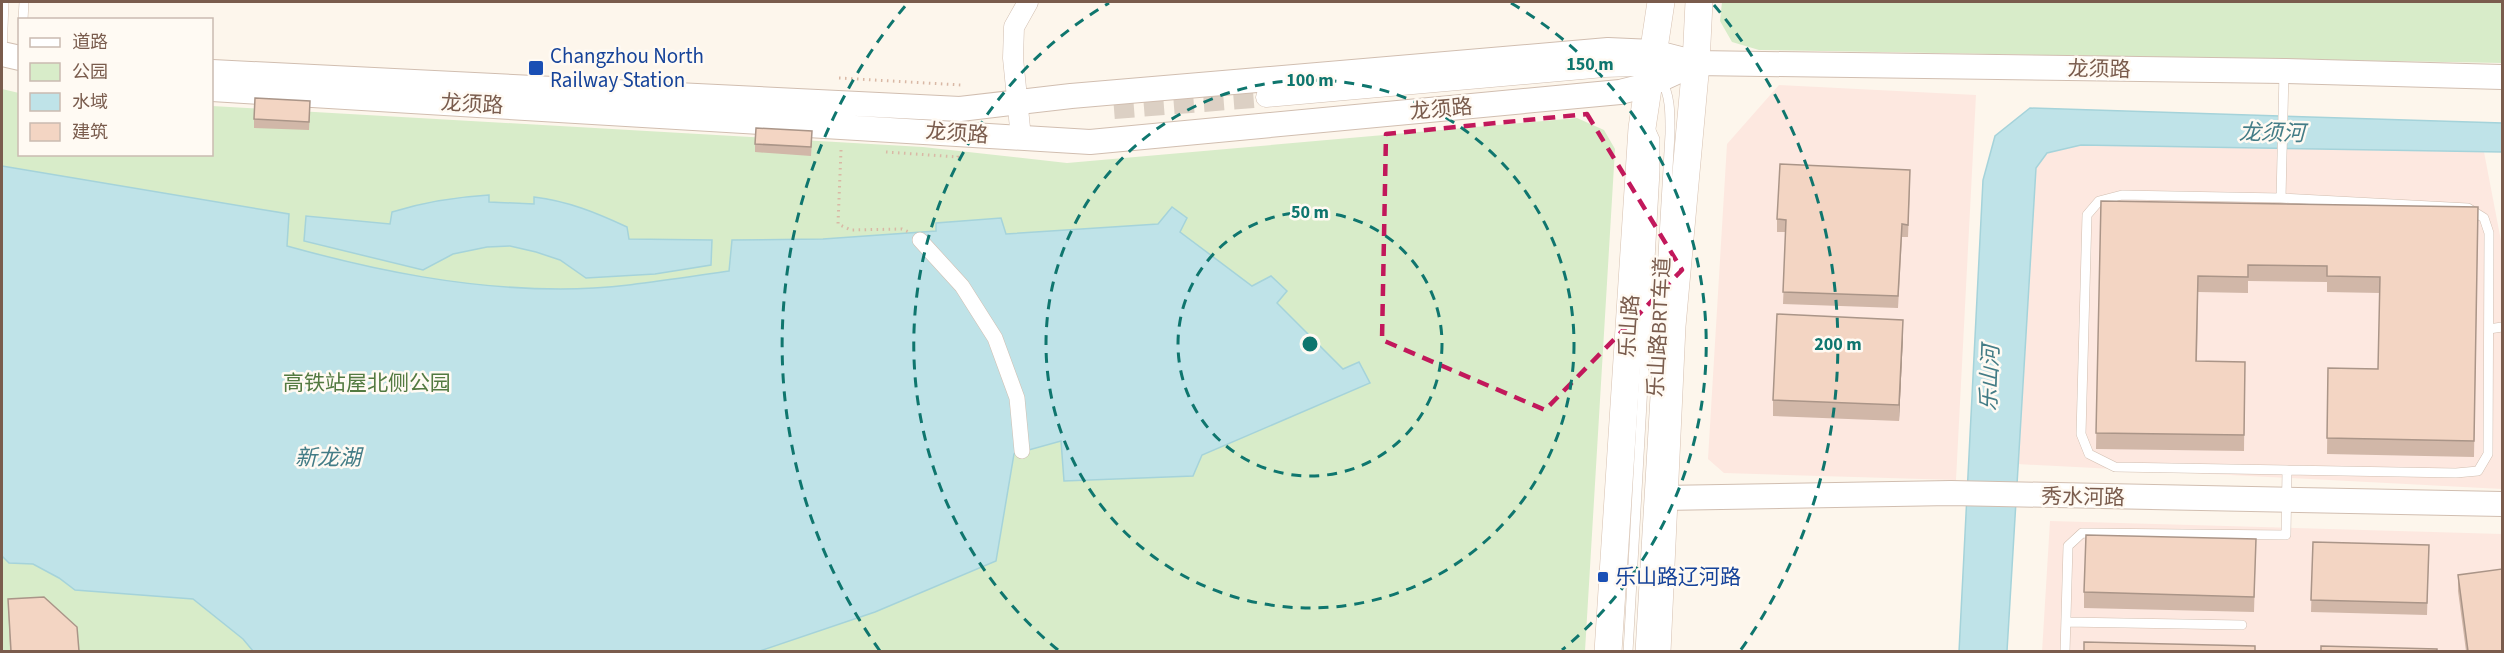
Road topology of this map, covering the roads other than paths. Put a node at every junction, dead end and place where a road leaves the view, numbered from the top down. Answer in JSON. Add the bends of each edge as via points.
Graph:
{"nodes":[{"id":1,"x":4,"y":2,"type":"edge"},
{"id":2,"x":24,"y":2,"type":"edge"},
{"id":3,"x":1028,"y":2,"type":"edge"},
{"id":4,"x":1661,"y":2,"type":"edge"},
{"id":5,"x":1699,"y":2,"type":"edge"},
{"id":6,"x":23,"y":18,"type":"edge"},
{"id":7,"x":2,"y":54,"type":"edge"},
{"id":8,"x":18,"y":58,"type":"edge"},
{"id":9,"x":1696,"y":63,"type":"junction"},
{"id":10,"x":2,"y":70,"type":"edge"},
{"id":11,"x":2284,"y":71,"type":"junction"},
{"id":12,"x":213,"y":72,"type":"edge"},
{"id":13,"x":18,"y":74,"type":"edge"},
{"id":14,"x":2502,"y":77,"type":"edge"},
{"id":15,"x":1646,"y":87,"type":"junction"},
{"id":16,"x":213,"y":89,"type":"edge"},
{"id":17,"x":1266,"y":97,"type":"tunnel mouth"},
{"id":18,"x":1017,"y":104,"type":"junction"},
{"id":19,"x":1021,"y":138,"type":"junction"},
{"id":20,"x":2281,"y":198,"type":"junction"},
{"id":21,"x":916,"y":236,"type":"road end"},
{"id":22,"x":2502,"y":327,"type":"edge"},
{"id":23,"x":2489,"y":329,"type":"junction"},
{"id":24,"x":1022,"y":451,"type":"dead end"},
{"id":25,"x":2287,"y":470,"type":"junction"},
{"id":26,"x":1663,"y":498,"type":"junction"},
{"id":27,"x":2286,"y":499,"type":"junction"},
{"id":28,"x":2502,"y":504,"type":"edge"},
{"id":29,"x":2066,"y":622,"type":"junction"},
{"id":30,"x":2242,"y":625,"type":"dead end"},
{"id":31,"x":1608,"y":651,"type":"edge"},
{"id":32,"x":1628,"y":651,"type":"edge"},
{"id":33,"x":1640,"y":651,"type":"edge"},
{"id":34,"x":1657,"y":651,"type":"edge"},
{"id":35,"x":2065,"y":651,"type":"edge"}],
"edges":[{"from":1,"to":7,"type":"lane"},
{"from":2,"to":6,"type":"lane"},
{"from":3,"to":18,"type":"street","via":[[1014,27],[1012,58]]},
{"from":4,"to":15,"type":"main road","name":"乐山路"},
{"from":5,"to":9,"type":"main road","name":"乐山路"},
{"from":7,"to":8,"type":"street"},
{"from":9,"to":11,"type":"street","name":"龙须路"},
{"from":9,"to":15,"type":"street","name":"龙须路"},
{"from":9,"to":26,"type":"main road","name":"乐山路","via":[[1672,326]]},
{"from":10,"to":13,"type":"street"},
{"from":11,"to":14,"type":"street","name":"龙须路"},
{"from":11,"to":20,"type":"lane"},
{"from":12,"to":18,"type":"street","name":"龙须路","via":[[960,109]]},
{"from":15,"to":17,"type":"street","via":[[1604,67]]},
{"from":15,"to":18,"type":"street","name":"龙须路","via":[[1594,51],[1071,96]]},
{"from":15,"to":19,"type":"street","name":"龙须路","via":[[1090,142]]},
{"from":15,"to":31,"type":"main road","name":"乐山路"},
{"from":15,"to":32,"type":"lane","name":"乐山路BRT车道","via":[[1655,139],[1655,171]]},
{"from":15,"to":33,"type":"lane","name":"乐山路BRT车道","via":[[1665,86],[1670,134]]},
{"from":16,"to":19,"type":"street","name":"龙须路"},
{"from":18,"to":19,"type":"street"},
{"from":20,"to":23,"type":"lane","via":[[2468,208],[2484,218],[2489,233]]},
{"from":20,"to":25,"type":"lane","via":[[2122,195],[2099,201],[2087,215],[2081,434],[2089,454],[2115,467]]},
{"from":21,"to":24,"type":"street","via":[[962,286],[995,338],[1017,398]]},
{"from":22,"to":23,"type":"lane"},
{"from":23,"to":25,"type":"lane","via":[[2488,454],[2478,471]]},
{"from":25,"to":27,"type":"lane"},
{"from":26,"to":27,"type":"street","name":"秀水河路","via":[[1951,493]]},
{"from":26,"to":34,"type":"main road","name":"乐山路"},
{"from":27,"to":28,"type":"street","name":"秀水河路"},
{"from":27,"to":29,"type":"lane","via":[[2286,535],[2082,533],[2068,546]]},
{"from":29,"to":30,"type":"lane"},
{"from":29,"to":35,"type":"lane"}]}
